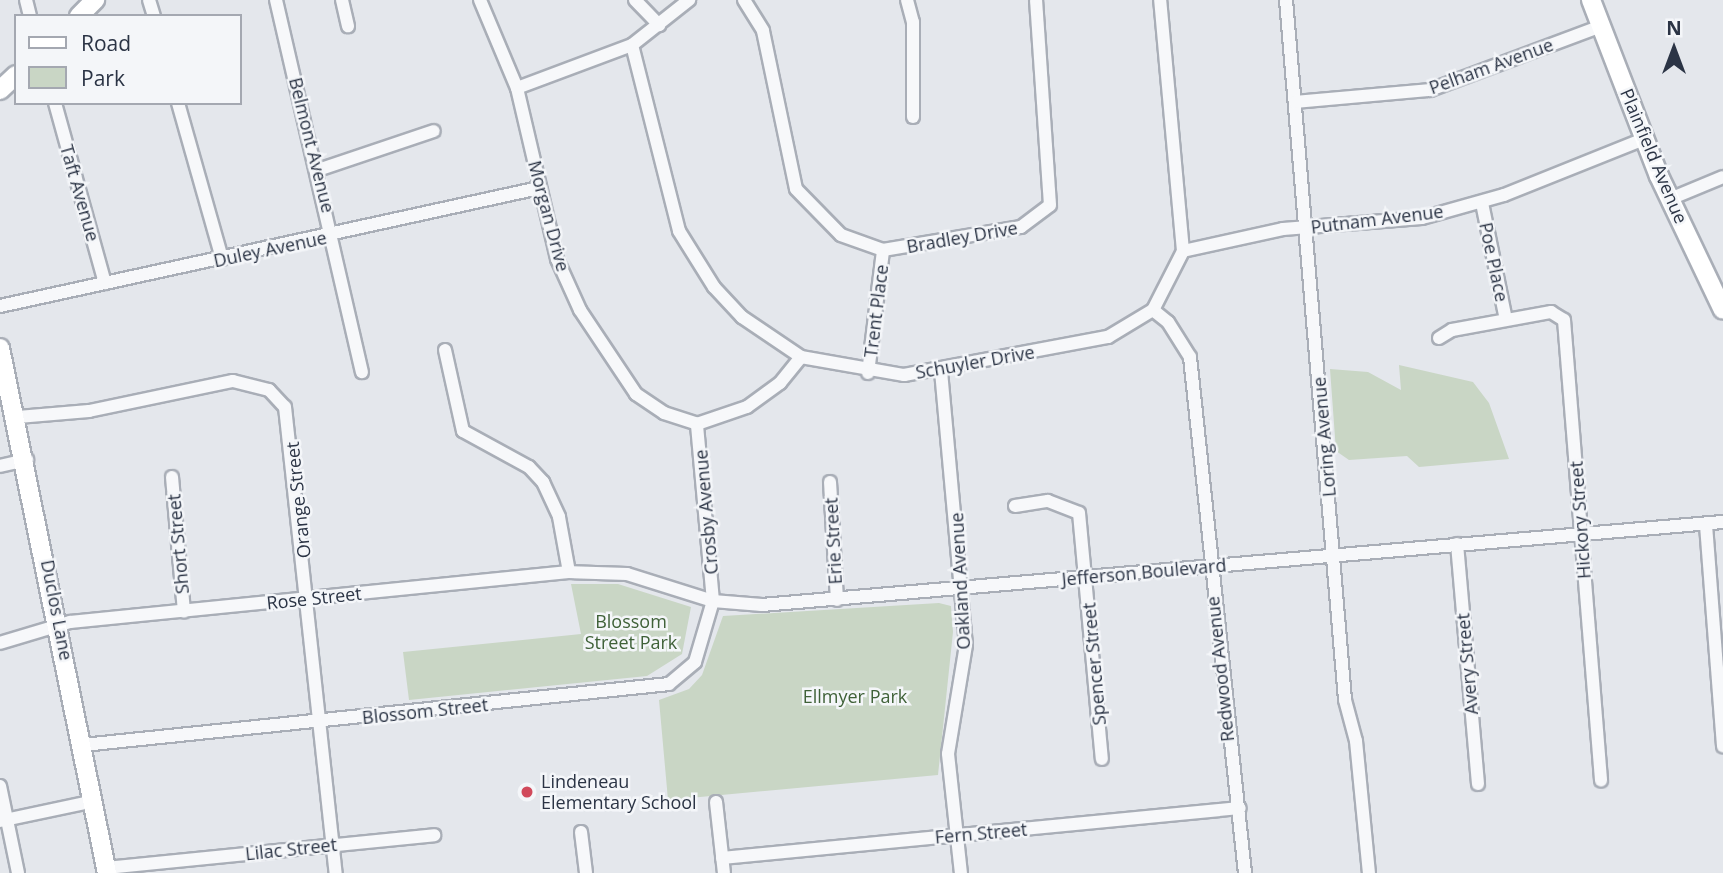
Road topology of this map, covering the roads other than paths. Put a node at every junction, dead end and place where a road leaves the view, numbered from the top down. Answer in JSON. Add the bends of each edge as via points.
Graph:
{"nodes":[{"id":1,"x":96,"y":0,"type":"edge"},
{"id":2,"x":276,"y":0,"type":"edge"},
{"id":3,"x":342,"y":0,"type":"edge"},
{"id":4,"x":480,"y":0,"type":"edge"},
{"id":5,"x":635,"y":0,"type":"edge"},
{"id":6,"x":689,"y":0,"type":"edge"},
{"id":7,"x":744,"y":0,"type":"edge"},
{"id":8,"x":907,"y":0,"type":"edge"},
{"id":9,"x":1036,"y":0,"type":"edge"},
{"id":10,"x":1160,"y":0,"type":"edge"},
{"id":11,"x":1286,"y":0,"type":"edge"},
{"id":12,"x":1591,"y":0,"type":"edge"},
{"id":13,"x":81,"y":14,"type":"edge"},
{"id":14,"x":659,"y":25,"type":"junction"},
{"id":15,"x":348,"y":26,"type":"dead end"},
{"id":16,"x":1601,"y":26,"type":"junction"},
{"id":17,"x":632,"y":45,"type":"junction"},
{"id":18,"x":14,"y":77,"type":"edge"},
{"id":19,"x":517,"y":88,"type":"junction"},
{"id":20,"x":0,"y":90,"type":"edge"},
{"id":21,"x":1296,"y":102,"type":"junction"},
{"id":22,"x":56,"y":105,"type":"edge"},
{"id":23,"x":179,"y":105,"type":"edge"},
{"id":24,"x":913,"y":117,"type":"dead end"},
{"id":25,"x":434,"y":131,"type":"dead end"},
{"id":26,"x":1644,"y":139,"type":"junction"},
{"id":27,"x":318,"y":170,"type":"junction"},
{"id":28,"x":1723,"y":177,"type":"edge"},
{"id":29,"x":539,"y":188,"type":"junction"},
{"id":30,"x":1670,"y":199,"type":"junction"},
{"id":31,"x":1482,"y":203,"type":"junction"},
{"id":32,"x":1307,"y":229,"type":"junction"},
{"id":33,"x":334,"y":235,"type":"junction"},
{"id":34,"x":883,"y":250,"type":"junction"},
{"id":35,"x":1183,"y":251,"type":"junction"},
{"id":36,"x":222,"y":259,"type":"junction"},
{"id":37,"x":105,"y":283,"type":"junction"},
{"id":38,"x":0,"y":306,"type":"edge"},
{"id":39,"x":1153,"y":310,"type":"junction"},
{"id":40,"x":1723,"y":310,"type":"edge"},
{"id":41,"x":1506,"y":320,"type":"junction"},
{"id":42,"x":1439,"y":338,"type":"dead end"},
{"id":43,"x":0,"y":348,"type":"edge"},
{"id":44,"x":445,"y":350,"type":"dead end"},
{"id":45,"x":801,"y":357,"type":"junction"},
{"id":46,"x":941,"y":371,"type":"junction"},
{"id":47,"x":362,"y":372,"type":"dead end"},
{"id":48,"x":868,"y":373,"type":"junction"},
{"id":49,"x":18,"y":417,"type":"junction"},
{"id":50,"x":698,"y":424,"type":"junction"},
{"id":51,"x":27,"y":460,"type":"junction"},
{"id":52,"x":0,"y":466,"type":"edge"},
{"id":53,"x":172,"y":477,"type":"dead end"},
{"id":54,"x":830,"y":482,"type":"dead end"},
{"id":55,"x":1015,"y":506,"type":"dead end"},
{"id":56,"x":1723,"y":523,"type":"edge"},
{"id":57,"x":1706,"y":525,"type":"junction"},
{"id":58,"x":1580,"y":533,"type":"junction"},
{"id":59,"x":1457,"y":544,"type":"junction"},
{"id":60,"x":1333,"y":555,"type":"junction"},
{"id":61,"x":1210,"y":565,"type":"junction"},
{"id":62,"x":569,"y":572,"type":"junction"},
{"id":63,"x":1085,"y":577,"type":"junction"},
{"id":64,"x":962,"y":588,"type":"junction"},
{"id":65,"x":309,"y":599,"type":"junction"},
{"id":66,"x":837,"y":600,"type":"junction"},
{"id":67,"x":713,"y":601,"type":"junction"},
{"id":68,"x":184,"y":611,"type":"junction"},
{"id":69,"x":61,"y":628,"type":"junction"},
{"id":70,"x":0,"y":643,"type":"edge"},
{"id":71,"x":321,"y":721,"type":"junction"},
{"id":72,"x":83,"y":745,"type":"junction"},
{"id":73,"x":1723,"y":746,"type":"edge"},
{"id":74,"x":1102,"y":759,"type":"dead end"},
{"id":75,"x":1601,"y":781,"type":"dead end"},
{"id":76,"x":1478,"y":784,"type":"dead end"},
{"id":77,"x":0,"y":786,"type":"edge"},
{"id":78,"x":94,"y":801,"type":"junction"},
{"id":79,"x":716,"y":802,"type":"dead end"},
{"id":80,"x":1240,"y":808,"type":"junction"},
{"id":81,"x":4,"y":820,"type":"edge"},
{"id":82,"x":581,"y":832,"type":"dead end"},
{"id":83,"x":434,"y":835,"type":"dead end"},
{"id":84,"x":957,"y":835,"type":"junction"},
{"id":85,"x":333,"y":845,"type":"junction"},
{"id":86,"x":722,"y":858,"type":"junction"},
{"id":87,"x":107,"y":871,"type":"edge"},
{"id":88,"x":18,"y":873,"type":"edge"},
{"id":89,"x":336,"y":873,"type":"edge"},
{"id":90,"x":586,"y":873,"type":"edge"},
{"id":91,"x":724,"y":873,"type":"edge"},
{"id":92,"x":961,"y":873,"type":"edge"},
{"id":93,"x":1245,"y":873,"type":"edge"},
{"id":94,"x":1369,"y":873,"type":"edge"}],
"edges":[{"from":1,"to":13,"type":"street"},
{"from":2,"to":27,"type":"street","name":"Belmont Avenue"},
{"from":3,"to":15,"type":"street"},
{"from":4,"to":19,"type":"street","name":"Morgan Drive"},
{"from":5,"to":14,"type":"street"},
{"from":6,"to":14,"type":"street"},
{"from":7,"to":34,"type":"street","name":"Bradley Drive","via":[[763,32],[796,189],[841,235]]},
{"from":8,"to":24,"type":"street","via":[[913,22]]},
{"from":9,"to":34,"type":"street","name":"Bradley Drive","via":[[1050,205],[1021,227]]},
{"from":10,"to":35,"type":"street"},
{"from":11,"to":21,"type":"street","name":"Loring Avenue"},
{"from":12,"to":16,"type":"street","name":"Plainfield Avenue"},
{"from":14,"to":17,"type":"street"},
{"from":16,"to":21,"type":"street","name":"Pelham Avenue","via":[[1430,90]]},
{"from":16,"to":26,"type":"street","name":"Plainfield Avenue"},
{"from":17,"to":19,"type":"street"},
{"from":17,"to":45,"type":"street","name":"Schuyler Drive","via":[[671,206],[697,264],[742,317]]},
{"from":18,"to":20,"type":"street"},
{"from":19,"to":29,"type":"street","name":"Morgan Drive"},
{"from":21,"to":32,"type":"street","name":"Loring Avenue"},
{"from":22,"to":37,"type":"street","name":"Taft Avenue"},
{"from":23,"to":36,"type":"street"},
{"from":25,"to":27,"type":"street"},
{"from":26,"to":30,"type":"street","name":"Plainfield Avenue"},
{"from":26,"to":31,"type":"street","name":"Putnam Avenue"},
{"from":27,"to":33,"type":"street","name":"Belmont Avenue"},
{"from":28,"to":30,"type":"street"},
{"from":29,"to":33,"type":"street","name":"Duley Avenue"},
{"from":29,"to":50,"type":"street","name":"Morgan Drive","via":[[560,266],[607,355],[643,401]]},
{"from":30,"to":40,"type":"street","name":"Plainfield Avenue"},
{"from":31,"to":32,"type":"street","name":"Putnam Avenue","via":[[1422,218]]},
{"from":31,"to":41,"type":"street","name":"Poe Place"},
{"from":32,"to":35,"type":"street","name":"Putnam Avenue"},
{"from":32,"to":60,"type":"street","name":"Loring Avenue"},
{"from":33,"to":36,"type":"street","name":"Duley Avenue"},
{"from":33,"to":47,"type":"street","name":"Belmont Avenue"},
{"from":34,"to":48,"type":"street","name":"Trent Place"},
{"from":35,"to":39,"type":"street"},
{"from":36,"to":37,"type":"street","name":"Duley Avenue"},
{"from":37,"to":38,"type":"street","name":"Duley Avenue"},
{"from":39,"to":46,"type":"street","name":"Schuyler Drive","via":[[1108,337]]},
{"from":39,"to":61,"type":"street","name":"Redwood Avenue","via":[[1168,322],[1190,357]]},
{"from":41,"to":42,"type":"street"},
{"from":41,"to":58,"type":"street","name":"Hickory Street","via":[[1551,312],[1564,320]]},
{"from":43,"to":49,"type":"street","name":"Duclos Lane"},
{"from":44,"to":62,"type":"street","via":[[463,432],[529,467],[544,482],[559,517]]},
{"from":45,"to":48,"type":"street","name":"Schuyler Drive"},
{"from":45,"to":50,"type":"street","via":[[780,383],[747,407]]},
{"from":46,"to":48,"type":"street","name":"Schuyler Drive"},
{"from":46,"to":64,"type":"street","name":"Oakland Avenue"},
{"from":49,"to":51,"type":"street","name":"Duclos Lane"},
{"from":49,"to":65,"type":"street","name":"Orange Street","via":[[89,411],[233,381],[270,390],[290,420]]},
{"from":50,"to":67,"type":"street","name":"Crosby Avenue"},
{"from":51,"to":52,"type":"street"},
{"from":51,"to":69,"type":"street","name":"Duclos Lane"},
{"from":53,"to":68,"type":"street","name":"Short Street"},
{"from":54,"to":66,"type":"street","name":"Erie Street"},
{"from":55,"to":63,"type":"street","name":"Spencer Street","via":[[1048,501],[1077,509]]},
{"from":56,"to":57,"type":"street","name":"Jefferson Boulevard"},
{"from":57,"to":58,"type":"street","name":"Jefferson Boulevard"},
{"from":57,"to":73,"type":"street"},
{"from":58,"to":59,"type":"street","name":"Jefferson Boulevard"},
{"from":58,"to":75,"type":"street","name":"Hickory Street"},
{"from":59,"to":60,"type":"street","name":"Jefferson Boulevard"},
{"from":59,"to":76,"type":"street","name":"Avery Street"},
{"from":60,"to":61,"type":"street","name":"Jefferson Boulevard"},
{"from":60,"to":94,"type":"street","name":"Loring Avenue"},
{"from":61,"to":63,"type":"street","name":"Jefferson Boulevard"},
{"from":61,"to":80,"type":"street","name":"Redwood Avenue","via":[[1228,748]]},
{"from":62,"to":65,"type":"street","name":"Rose Street"},
{"from":62,"to":67,"type":"street","name":"Jefferson Boulevard","via":[[627,574]]},
{"from":63,"to":64,"type":"street","name":"Jefferson Boulevard"},
{"from":63,"to":74,"type":"street","name":"Spencer Street"},
{"from":64,"to":66,"type":"street","name":"Jefferson Boulevard"},
{"from":64,"to":84,"type":"street","name":"Oakland Avenue","via":[[966,645],[948,754]]},
{"from":65,"to":68,"type":"street","name":"Rose Street"},
{"from":65,"to":71,"type":"street","name":"Orange Street"},
{"from":66,"to":67,"type":"street","name":"Jefferson Boulevard"},
{"from":67,"to":71,"type":"street","name":"Blossom Street","via":[[695,662],[658,689]]},
{"from":68,"to":69,"type":"street","name":"Rose Street"},
{"from":69,"to":70,"type":"street","name":"Rose Street"},
{"from":69,"to":72,"type":"street","name":"Duclos Lane"},
{"from":71,"to":72,"type":"street","name":"Blossom Street"},
{"from":71,"to":85,"type":"street","name":"Orange Street"},
{"from":72,"to":78,"type":"street","name":"Duclos Lane"},
{"from":77,"to":81,"type":"street"},
{"from":78,"to":81,"type":"street"},
{"from":78,"to":87,"type":"street","name":"Duclos Lane"},
{"from":79,"to":86,"type":"street"},
{"from":80,"to":84,"type":"street","name":"Fern Street"},
{"from":80,"to":93,"type":"street","name":"Redwood Avenue"},
{"from":81,"to":88,"type":"street"},
{"from":82,"to":90,"type":"street"},
{"from":83,"to":85,"type":"street","name":"Lilac Street"},
{"from":84,"to":86,"type":"street","name":"Fern Street"},
{"from":84,"to":92,"type":"street","name":"Oakland Avenue"},
{"from":85,"to":87,"type":"street","name":"Lilac Street"},
{"from":85,"to":89,"type":"street","name":"Orange Street"},
{"from":86,"to":91,"type":"street"}]}
